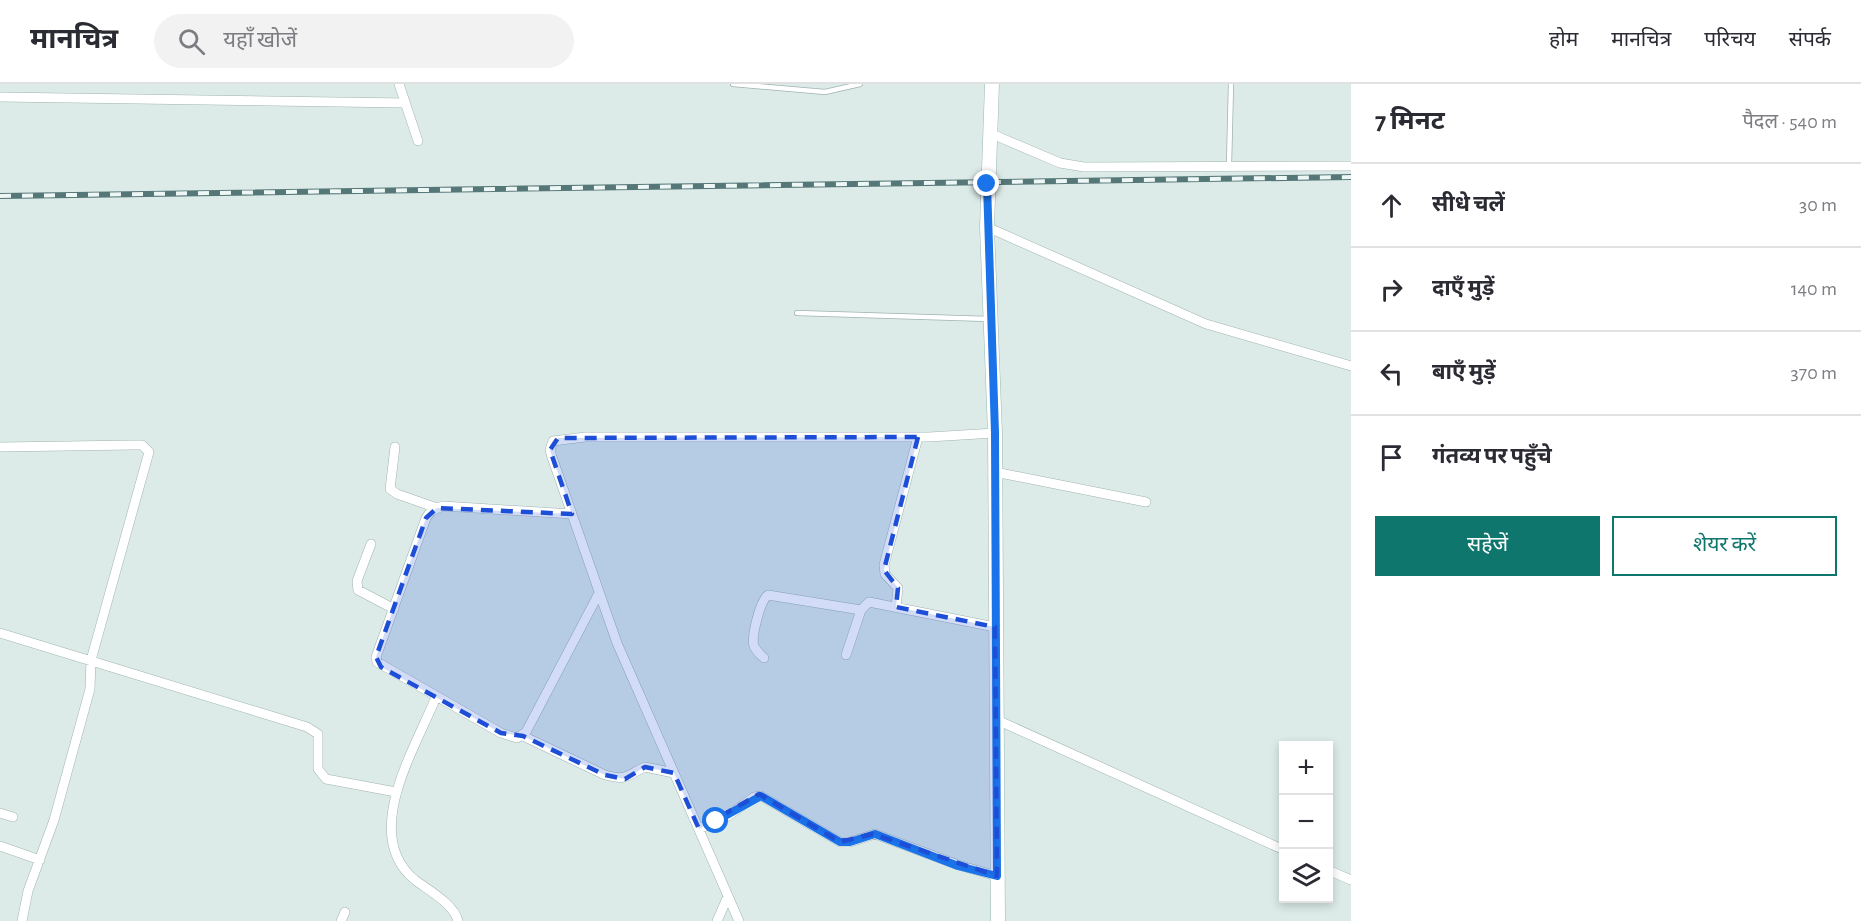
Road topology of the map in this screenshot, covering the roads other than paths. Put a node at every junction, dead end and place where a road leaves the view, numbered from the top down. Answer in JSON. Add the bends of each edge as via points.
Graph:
{"nodes":[{"id":1,"x":399,"y":84,"type":"edge"},
{"id":2,"x":733,"y":84,"type":"edge"},
{"id":3,"x":860,"y":84,"type":"edge"},
{"id":4,"x":992,"y":84,"type":"edge"},
{"id":5,"x":1230,"y":84,"type":"edge"},
{"id":6,"x":0,"y":98,"type":"edge"},
{"id":7,"x":405,"y":103,"type":"junction"},
{"id":8,"x":992,"y":134,"type":"junction"},
{"id":9,"x":418,"y":141,"type":"dead end"},
{"id":10,"x":1351,"y":166,"type":"edge"},
{"id":11,"x":1229,"y":167,"type":"junction"},
{"id":12,"x":987,"y":226,"type":"junction"},
{"id":13,"x":797,"y":313,"type":"dead end"},
{"id":14,"x":990,"y":319,"type":"junction"},
{"id":15,"x":1351,"y":366,"type":"edge"},
{"id":16,"x":995,"y":433,"type":"junction"},
{"id":17,"x":918,"y":437,"type":"junction"},
{"id":18,"x":0,"y":447,"type":"edge"},
{"id":19,"x":395,"y":447,"type":"dead end"},
{"id":20,"x":995,"y":472,"type":"junction"},
{"id":21,"x":1146,"y":502,"type":"dead end"},
{"id":22,"x":437,"y":508,"type":"junction"},
{"id":23,"x":572,"y":514,"type":"junction"},
{"id":24,"x":371,"y":544,"type":"dead end"},
{"id":25,"x":599,"y":593,"type":"junction"},
{"id":26,"x":896,"y":607,"type":"junction"},
{"id":27,"x":394,"y":609,"type":"junction"},
{"id":28,"x":861,"y":610,"type":"junction"},
{"id":29,"x":995,"y":627,"type":"junction"},
{"id":30,"x":0,"y":633,"type":"edge"},
{"id":31,"x":846,"y":655,"type":"dead end"},
{"id":32,"x":764,"y":658,"type":"dead end"},
{"id":33,"x":91,"y":660,"type":"junction"},
{"id":34,"x":436,"y":697,"type":"junction"},
{"id":35,"x":997,"y":720,"type":"junction"},
{"id":36,"x":523,"y":735,"type":"junction"},
{"id":37,"x":674,"y":773,"type":"junction"},
{"id":38,"x":396,"y":792,"type":"junction"},
{"id":39,"x":0,"y":813,"type":"edge"},
{"id":40,"x":13,"y":817,"type":"dead end"},
{"id":41,"x":699,"y":828,"type":"junction"},
{"id":42,"x":0,"y":846,"type":"edge"},
{"id":43,"x":1282,"y":849,"type":"edge"},
{"id":44,"x":39,"y":860,"type":"junction"},
{"id":45,"x":1333,"y":872,"type":"edge"},
{"id":46,"x":997,"y":876,"type":"junction"},
{"id":47,"x":1351,"y":880,"type":"edge"},
{"id":48,"x":728,"y":896,"type":"junction"},
{"id":49,"x":22,"y":921,"type":"edge"},
{"id":50,"x":458,"y":921,"type":"edge"},
{"id":51,"x":717,"y":921,"type":"edge"},
{"id":52,"x":739,"y":921,"type":"edge"},
{"id":53,"x":998,"y":921,"type":"edge"}],
"edges":[{"from":1,"to":7,"type":"street"},
{"from":2,"to":3,"type":"lane","via":[[825,92]]},
{"from":4,"to":8,"type":"main road"},
{"from":5,"to":11,"type":"lane"},
{"from":6,"to":7,"type":"street"},
{"from":7,"to":9,"type":"street"},
{"from":8,"to":11,"type":"street","via":[[1071,166]]},
{"from":8,"to":12,"type":"main road"},
{"from":10,"to":11,"type":"street"},
{"from":12,"to":14,"type":"main road"},
{"from":12,"to":15,"type":"street","via":[[1206,324]]},
{"from":13,"to":14,"type":"lane"},
{"from":14,"to":16,"type":"main road"},
{"from":16,"to":17,"type":"street"},
{"from":16,"to":20,"type":"main road"},
{"from":17,"to":23,"type":"street","via":[[558,438],[550,450]]},
{"from":17,"to":26,"type":"street","via":[[884,565],[885,574],[898,588]]},
{"from":18,"to":33,"type":"street","via":[[148,448]]},
{"from":19,"to":22,"type":"street","via":[[390,489]]},
{"from":20,"to":21,"type":"street"},
{"from":20,"to":29,"type":"main road"},
{"from":22,"to":23,"type":"street"},
{"from":22,"to":27,"type":"street","via":[[426,518]]},
{"from":23,"to":25,"type":"street"},
{"from":24,"to":27,"type":"street","via":[[357,581],[358,590]]},
{"from":25,"to":36,"type":"street"},
{"from":25,"to":37,"type":"street"},
{"from":26,"to":28,"type":"street","via":[[869,602]]},
{"from":26,"to":29,"type":"street"},
{"from":27,"to":34,"type":"street","via":[[377,662]]},
{"from":28,"to":31,"type":"street"},
{"from":28,"to":32,"type":"street","via":[[768,595],[762,602],[753,639]]},
{"from":29,"to":35,"type":"main road"},
{"from":30,"to":33,"type":"street"},
{"from":33,"to":38,"type":"street","via":[[314,729],[318,734],[318,769],[326,780]]},
{"from":33,"to":44,"type":"street","via":[[90,689]]},
{"from":34,"to":36,"type":"street","via":[[509,737]]},
{"from":34,"to":38,"type":"street"},
{"from":35,"to":43,"type":"street"},
{"from":35,"to":46,"type":"main road"},
{"from":36,"to":37,"type":"street","via":[[618,779],[631,777],[645,768]]},
{"from":37,"to":41,"type":"street"},
{"from":38,"to":50,"type":"street","via":[[391,825],[397,860],[409,875],[453,910]]},
{"from":39,"to":40,"type":"street"},
{"from":41,"to":46,"type":"street","via":[[761,796],[840,842],[875,834],[958,866]]},
{"from":41,"to":48,"type":"street"},
{"from":42,"to":44,"type":"street"},
{"from":44,"to":49,"type":"street"},
{"from":45,"to":47,"type":"street"},
{"from":46,"to":53,"type":"main road"},
{"from":48,"to":51,"type":"street"},
{"from":48,"to":52,"type":"street"}]}
